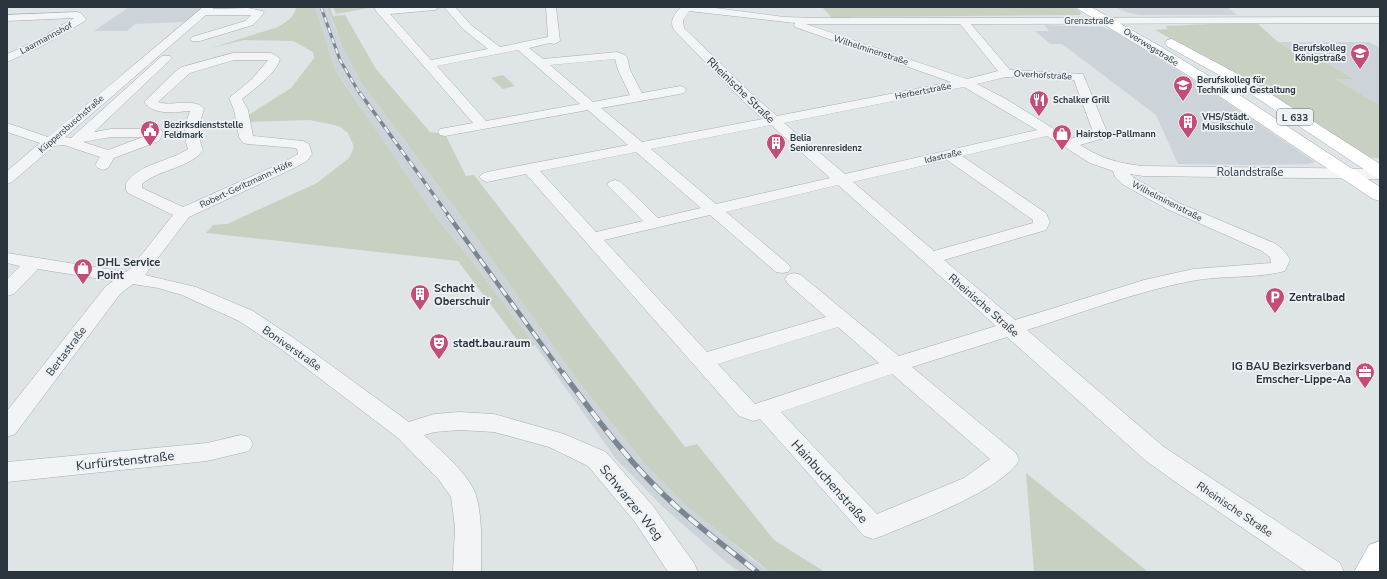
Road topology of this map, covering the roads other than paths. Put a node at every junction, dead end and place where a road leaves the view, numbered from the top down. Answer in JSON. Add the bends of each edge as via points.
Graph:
{"nodes":[{"id":1,"x":435,"y":7,"type":"edge"},
{"id":2,"x":449,"y":7,"type":"edge"},
{"id":3,"x":551,"y":7,"type":"edge"},
{"id":4,"x":684,"y":7,"type":"edge"},
{"id":5,"x":688,"y":7,"type":"edge"},
{"id":6,"x":1082,"y":7,"type":"edge"},
{"id":7,"x":206,"y":9,"type":"edge"},
{"id":8,"x":382,"y":9,"type":"edge"},
{"id":9,"x":766,"y":12,"type":"edge"},
{"id":10,"x":1107,"y":14,"type":"edge"},
{"id":11,"x":7,"y":18,"type":"edge"},
{"id":12,"x":799,"y":20,"type":"junction"},
{"id":13,"x":962,"y":20,"type":"junction"},
{"id":14,"x":1380,"y":20,"type":"edge"},
{"id":15,"x":1133,"y":21,"type":"junction"},
{"id":16,"x":176,"y":35,"type":"junction"},
{"id":17,"x":200,"y":43,"type":"junction"},
{"id":18,"x":520,"y":46,"type":"junction"},
{"id":19,"x":497,"y":50,"type":"junction"},
{"id":20,"x":7,"y":58,"type":"edge"},
{"id":21,"x":221,"y":60,"type":"junction"},
{"id":22,"x":540,"y":63,"type":"junction"},
{"id":23,"x":429,"y":64,"type":"junction"},
{"id":24,"x":156,"y":68,"type":"junction"},
{"id":25,"x":135,"y":69,"type":"junction"},
{"id":26,"x":1006,"y":73,"type":"junction"},
{"id":27,"x":966,"y":83,"type":"junction"},
{"id":28,"x":680,"y":90,"type":"dead end"},
{"id":29,"x":638,"y":97,"type":"junction"},
{"id":30,"x":591,"y":106,"type":"junction"},
{"id":31,"x":773,"y":121,"type":"junction"},
{"id":32,"x":482,"y":125,"type":"junction"},
{"id":33,"x":7,"y":127,"type":"edge"},
{"id":34,"x":445,"y":132,"type":"dead end"},
{"id":35,"x":1047,"y":132,"type":"junction"},
{"id":36,"x":71,"y":138,"type":"junction"},
{"id":37,"x":50,"y":142,"type":"junction"},
{"id":38,"x":1067,"y":144,"type":"junction"},
{"id":39,"x":640,"y":147,"type":"junction"},
{"id":40,"x":949,"y":154,"type":"junction"},
{"id":41,"x":1120,"y":168,"type":"junction"},
{"id":42,"x":530,"y":169,"type":"junction"},
{"id":43,"x":1347,"y":173,"type":"junction"},
{"id":44,"x":1380,"y":173,"type":"edge"},
{"id":45,"x":487,"y":177,"type":"dead end"},
{"id":46,"x":7,"y":179,"type":"edge"},
{"id":47,"x":840,"y":180,"type":"junction"},
{"id":48,"x":615,"y":185,"type":"dead end"},
{"id":49,"x":1380,"y":195,"type":"edge"},
{"id":50,"x":712,"y":209,"type":"junction"},
{"id":51,"x":183,"y":213,"type":"junction"},
{"id":52,"x":654,"y":223,"type":"junction"},
{"id":53,"x":592,"y":238,"type":"junction"},
{"id":54,"x":7,"y":258,"type":"edge"},
{"id":55,"x":930,"y":258,"type":"junction"},
{"id":56,"x":34,"y":262,"type":"junction"},
{"id":57,"x":130,"y":278,"type":"junction"},
{"id":58,"x":7,"y":290,"type":"edge"},
{"id":59,"x":842,"y":319,"type":"junction"},
{"id":60,"x":1012,"y":329,"type":"junction"},
{"id":61,"x":702,"y":361,"type":"junction"},
{"id":62,"x":896,"y":365,"type":"junction"},
{"id":63,"x":764,"y":409,"type":"junction"},
{"id":64,"x":7,"y":428,"type":"edge"},
{"id":65,"x":406,"y":432,"type":"junction"},
{"id":66,"x":242,"y":444,"type":"dead end"},
{"id":67,"x":7,"y":472,"type":"edge"},
{"id":68,"x":1380,"y":555,"type":"edge"},
{"id":69,"x":467,"y":572,"type":"edge"},
{"id":70,"x":684,"y":572,"type":"edge"},
{"id":71,"x":1330,"y":572,"type":"edge"},
{"id":72,"x":1370,"y":572,"type":"edge"}],
"edges":[{"from":1,"to":8,"type":"street"},
{"from":2,"to":19,"type":"street","via":[[467,27]]},
{"from":3,"to":18,"type":"street","via":[[554,40]]},
{"from":4,"to":5,"type":"street"},
{"from":5,"to":9,"type":"street"},
{"from":5,"to":31,"type":"street","name":"Rheinische Straße","via":[[678,18],[677,26]]},
{"from":6,"to":10,"type":"main road","name":"Overwegstraße","number":"L 633"},
{"from":7,"to":16,"type":"street","name":"Küppersbuschstraße"},
{"from":7,"to":17,"type":"street","via":[[259,13],[249,23]]},
{"from":8,"to":23,"type":"street"},
{"from":9,"to":12,"type":"street"},
{"from":10,"to":13,"type":"street","name":"Grenzstraße"},
{"from":10,"to":15,"type":"main road","name":"Overwegstraße","number":"L 633"},
{"from":10,"to":43,"type":"main road","name":"Overwegstraße","number":"L 633"},
{"from":11,"to":20,"type":"street","name":"Laarmannshof","via":[[77,15],[82,19]]},
{"from":12,"to":13,"type":"street","name":"Grenzstraße"},
{"from":12,"to":27,"type":"street","name":"Wilhelminenstraße","via":[[798,24],[807,29]]},
{"from":13,"to":26,"type":"street"},
{"from":14,"to":15,"type":"street"},
{"from":15,"to":44,"type":"main road","name":"Overwegstraße","number":"L 633","via":[[1244,83]]},
{"from":16,"to":17,"type":"street"},
{"from":16,"to":25,"type":"street","name":"Küppersbuschstraße"},
{"from":17,"to":21,"type":"street"},
{"from":17,"to":24,"type":"street","name":"Küppersbuschstraße"},
{"from":18,"to":19,"type":"street"},
{"from":18,"to":22,"type":"street","name":"Hainbuchenstraße"},
{"from":19,"to":23,"type":"street"},
{"from":21,"to":51,"type":"street","name":"Robert-Geritzmann-Höfe","via":[[181,73],[151,102],[162,108],[197,109],[191,128],[196,150],[188,156],[140,175],[134,183],[134,190]]},
{"from":21,"to":51,"type":"street","name":"Robert-Geritzmann-Höfe","via":[[237,56],[265,56],[274,59],[256,82],[235,98],[241,110],[246,137],[248,140],[298,144],[304,147],[306,154],[289,165]]},
{"from":22,"to":29,"type":"street","via":[[617,55],[621,57],[624,70]]},
{"from":22,"to":30,"type":"street","name":"Hainbuchenstraße"},
{"from":23,"to":32,"type":"street"},
{"from":24,"to":25,"type":"street"},
{"from":24,"to":36,"type":"street","name":"Küppersbuschstraße","via":[[104,116]]},
{"from":25,"to":36,"type":"street","name":"Küppersbuschstraße"},
{"from":26,"to":27,"type":"street","name":"Herbertstraße"},
{"from":26,"to":38,"type":"street","name":"Overhofstraße","via":[[1079,77],[1100,132],[1099,135]]},
{"from":27,"to":31,"type":"street","name":"Herbertstraße"},
{"from":27,"to":35,"type":"street","name":"Wilhelminenstraße"},
{"from":28,"to":29,"type":"street"},
{"from":29,"to":30,"type":"street"},
{"from":30,"to":32,"type":"street"},
{"from":30,"to":39,"type":"street","name":"Hainbuchenstraße"},
{"from":31,"to":39,"type":"street","name":"Herbertstraße"},
{"from":31,"to":47,"type":"street","name":"Rheinische Straße"},
{"from":32,"to":34,"type":"street"},
{"from":33,"to":37,"type":"street"},
{"from":35,"to":38,"type":"street","name":"Wilhelminenstraße"},
{"from":35,"to":40,"type":"street","name":"Idastraße"},
{"from":36,"to":36,"type":"street","via":[[106,160],[154,138],[156,133],[110,133]]},
{"from":36,"to":37,"type":"street"},
{"from":37,"to":46,"type":"street","name":"Küppersbuschstraße"},
{"from":38,"to":41,"type":"street","name":"Wilhelminenstraße","via":[[1094,160]]},
{"from":39,"to":42,"type":"street","name":"Herbertstraße"},
{"from":39,"to":50,"type":"street","name":"Hainbuchenstraße"},
{"from":40,"to":47,"type":"street","name":"Idastraße"},
{"from":40,"to":55,"type":"street","via":[[1040,217],[1042,222],[1040,226]]},
{"from":41,"to":43,"type":"street","name":"Rolandstraße","via":[[1158,171]]},
{"from":41,"to":60,"type":"street","name":"Wilhelminenstraße","via":[[1123,177],[1128,181],[1173,206],[1268,247],[1278,254],[1281,260],[1279,267],[1176,278]]},
{"from":42,"to":45,"type":"street","name":"Herbertstraße"},
{"from":42,"to":53,"type":"street"},
{"from":43,"to":44,"type":"street","name":"Rolandstraße"},
{"from":43,"to":49,"type":"main road","name":"Overwegstraße","number":"L 633"},
{"from":47,"to":50,"type":"street","name":"Idastraße"},
{"from":47,"to":55,"type":"street","name":"Rheinische Straße"},
{"from":48,"to":52,"type":"street"},
{"from":50,"to":52,"type":"street","name":"Idastraße"},
{"from":50,"to":59,"type":"street","name":"Hainbuchenstraße"},
{"from":51,"to":57,"type":"street","name":"Robert-Geritzmann-Höfe","via":[[138,272]]},
{"from":52,"to":53,"type":"street","name":"Idastraße"},
{"from":53,"to":61,"type":"street"},
{"from":54,"to":56,"type":"street","name":"Boniverstraße"},
{"from":55,"to":60,"type":"street","name":"Rheinische Straße"},
{"from":56,"to":57,"type":"street","name":"Boniverstraße"},
{"from":56,"to":58,"type":"street"},
{"from":57,"to":64,"type":"street","name":"Bertastraße","via":[[113,290]]},
{"from":57,"to":65,"type":"street","name":"Boniverstraße","via":[[160,282],[189,291],[246,316]]},
{"from":59,"to":61,"type":"street"},
{"from":59,"to":62,"type":"street","name":"Hainbuchenstraße"},
{"from":60,"to":62,"type":"street"},
{"from":60,"to":71,"type":"street","name":"Rheinische Straße","via":[[1155,454]]},
{"from":61,"to":63,"type":"street","via":[[747,410],[753,413]]},
{"from":62,"to":63,"type":"street"},
{"from":62,"to":63,"type":"street","name":"Hainbuchenstraße","via":[[1007,460],[973,485],[873,528]]},
{"from":65,"to":69,"type":"street","name":"Boniverstraße","via":[[448,473],[463,495],[468,527]]},
{"from":65,"to":70,"type":"street","name":"Schwarzer Weg","via":[[434,423],[494,423],[556,440],[597,459],[644,514]]},
{"from":66,"to":67,"type":"street","name":"Kurfürstenstraße","via":[[207,452]]},
{"from":68,"to":72,"type":"main road"}]}
